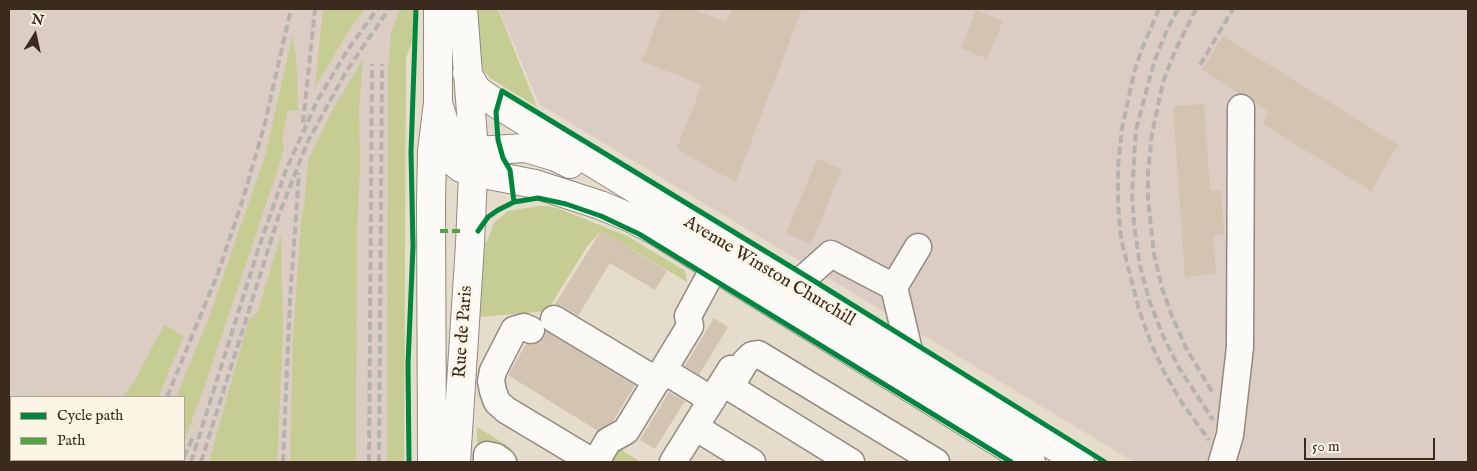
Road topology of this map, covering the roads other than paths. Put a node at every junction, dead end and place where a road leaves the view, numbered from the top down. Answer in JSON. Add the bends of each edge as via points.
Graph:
{"nodes":[{"id":1,"x":438,"y":9,"type":"edge"},
{"id":2,"x":463,"y":9,"type":"edge"},
{"id":3,"x":467,"y":73,"type":"junction"},
{"id":4,"x":438,"y":103,"type":"junction"},
{"id":5,"x":1241,"y":108,"type":"dead end"},
{"id":6,"x":468,"y":162,"type":"junction"},
{"id":7,"x":431,"y":203,"type":"junction"},
{"id":8,"x":684,"y":220,"type":"junction"},
{"id":9,"x":918,"y":246,"type":"dead end"},
{"id":10,"x":714,"y":268,"type":"junction"},
{"id":11,"x":794,"y":287,"type":"junction"},
{"id":12,"x":894,"y":287,"type":"junction"},
{"id":13,"x":554,"y":319,"type":"dead end"},
{"id":14,"x":531,"y":330,"type":"dead end"},
{"id":15,"x":911,"y":359,"type":"junction"},
{"id":16,"x":660,"y":375,"type":"junction"},
{"id":17,"x":724,"y":385,"type":"junction"},
{"id":18,"x":695,"y":428,"type":"junction"},
{"id":19,"x":432,"y":462,"type":"edge"},
{"id":20,"x":456,"y":462,"type":"edge"},
{"id":21,"x":486,"y":462,"type":"edge"},
{"id":22,"x":503,"y":462,"type":"edge"},
{"id":23,"x":673,"y":462,"type":"edge"},
{"id":24,"x":752,"y":462,"type":"edge"},
{"id":25,"x":851,"y":462,"type":"edge"},
{"id":26,"x":936,"y":462,"type":"edge"},
{"id":27,"x":1031,"y":462,"type":"edge"},
{"id":28,"x":1080,"y":462,"type":"edge"},
{"id":29,"x":1222,"y":462,"type":"edge"}],
"edges":[{"from":1,"to":4,"type":"main road"},
{"from":2,"to":3,"type":"main road"},
{"from":3,"to":6,"type":"main road"},
{"from":3,"to":8,"type":"main road","name":"Avenue Winston Churchill","via":[[472,84],[484,95]]},
{"from":4,"to":6,"type":"main road","via":[[450,154]]},
{"from":4,"to":7,"type":"main road","name":"Rue de Paris","via":[[432,151]]},
{"from":5,"to":29,"type":"lane","via":[[1240,347],[1230,435]]},
{"from":6,"to":7,"type":"main road","via":[[436,187]]},
{"from":6,"to":8,"type":"main road","via":[[526,148],[541,152]]},
{"from":6,"to":10,"type":"main road","name":"Avenue Winston Churchill","via":[[600,205],[656,231]]},
{"from":6,"to":20,"type":"main road","name":"Rue de Paris","via":[[472,201]]},
{"from":7,"to":19,"type":"main road","name":"Rue de Paris"},
{"from":8,"to":11,"type":"main road","name":"Avenue Winston Churchill"},
{"from":9,"to":12,"type":"lane"},
{"from":10,"to":16,"type":"lane","via":[[688,316],[690,326]]},
{"from":10,"to":27,"type":"main road","name":"Avenue Winston Churchill"},
{"from":11,"to":12,"type":"lane","via":[[832,254]]},
{"from":11,"to":15,"type":"main road","name":"Avenue Winston Churchill"},
{"from":12,"to":15,"type":"lane"},
{"from":13,"to":16,"type":"lane"},
{"from":14,"to":16,"type":"lane","via":[[524,327],[514,330],[494,371],[491,381],[497,402],[591,461],[597,460],[608,441],[626,431]]},
{"from":15,"to":28,"type":"main road","name":"Avenue Winston Churchill"},
{"from":16,"to":17,"type":"lane"},
{"from":17,"to":18,"type":"lane"},
{"from":17,"to":25,"type":"lane"},
{"from":17,"to":26,"type":"lane","via":[[752,355],[758,354]]},
{"from":18,"to":23,"type":"lane"},
{"from":18,"to":24,"type":"lane"},
{"from":21,"to":22,"type":"lane","via":[[487,455]]}]}
